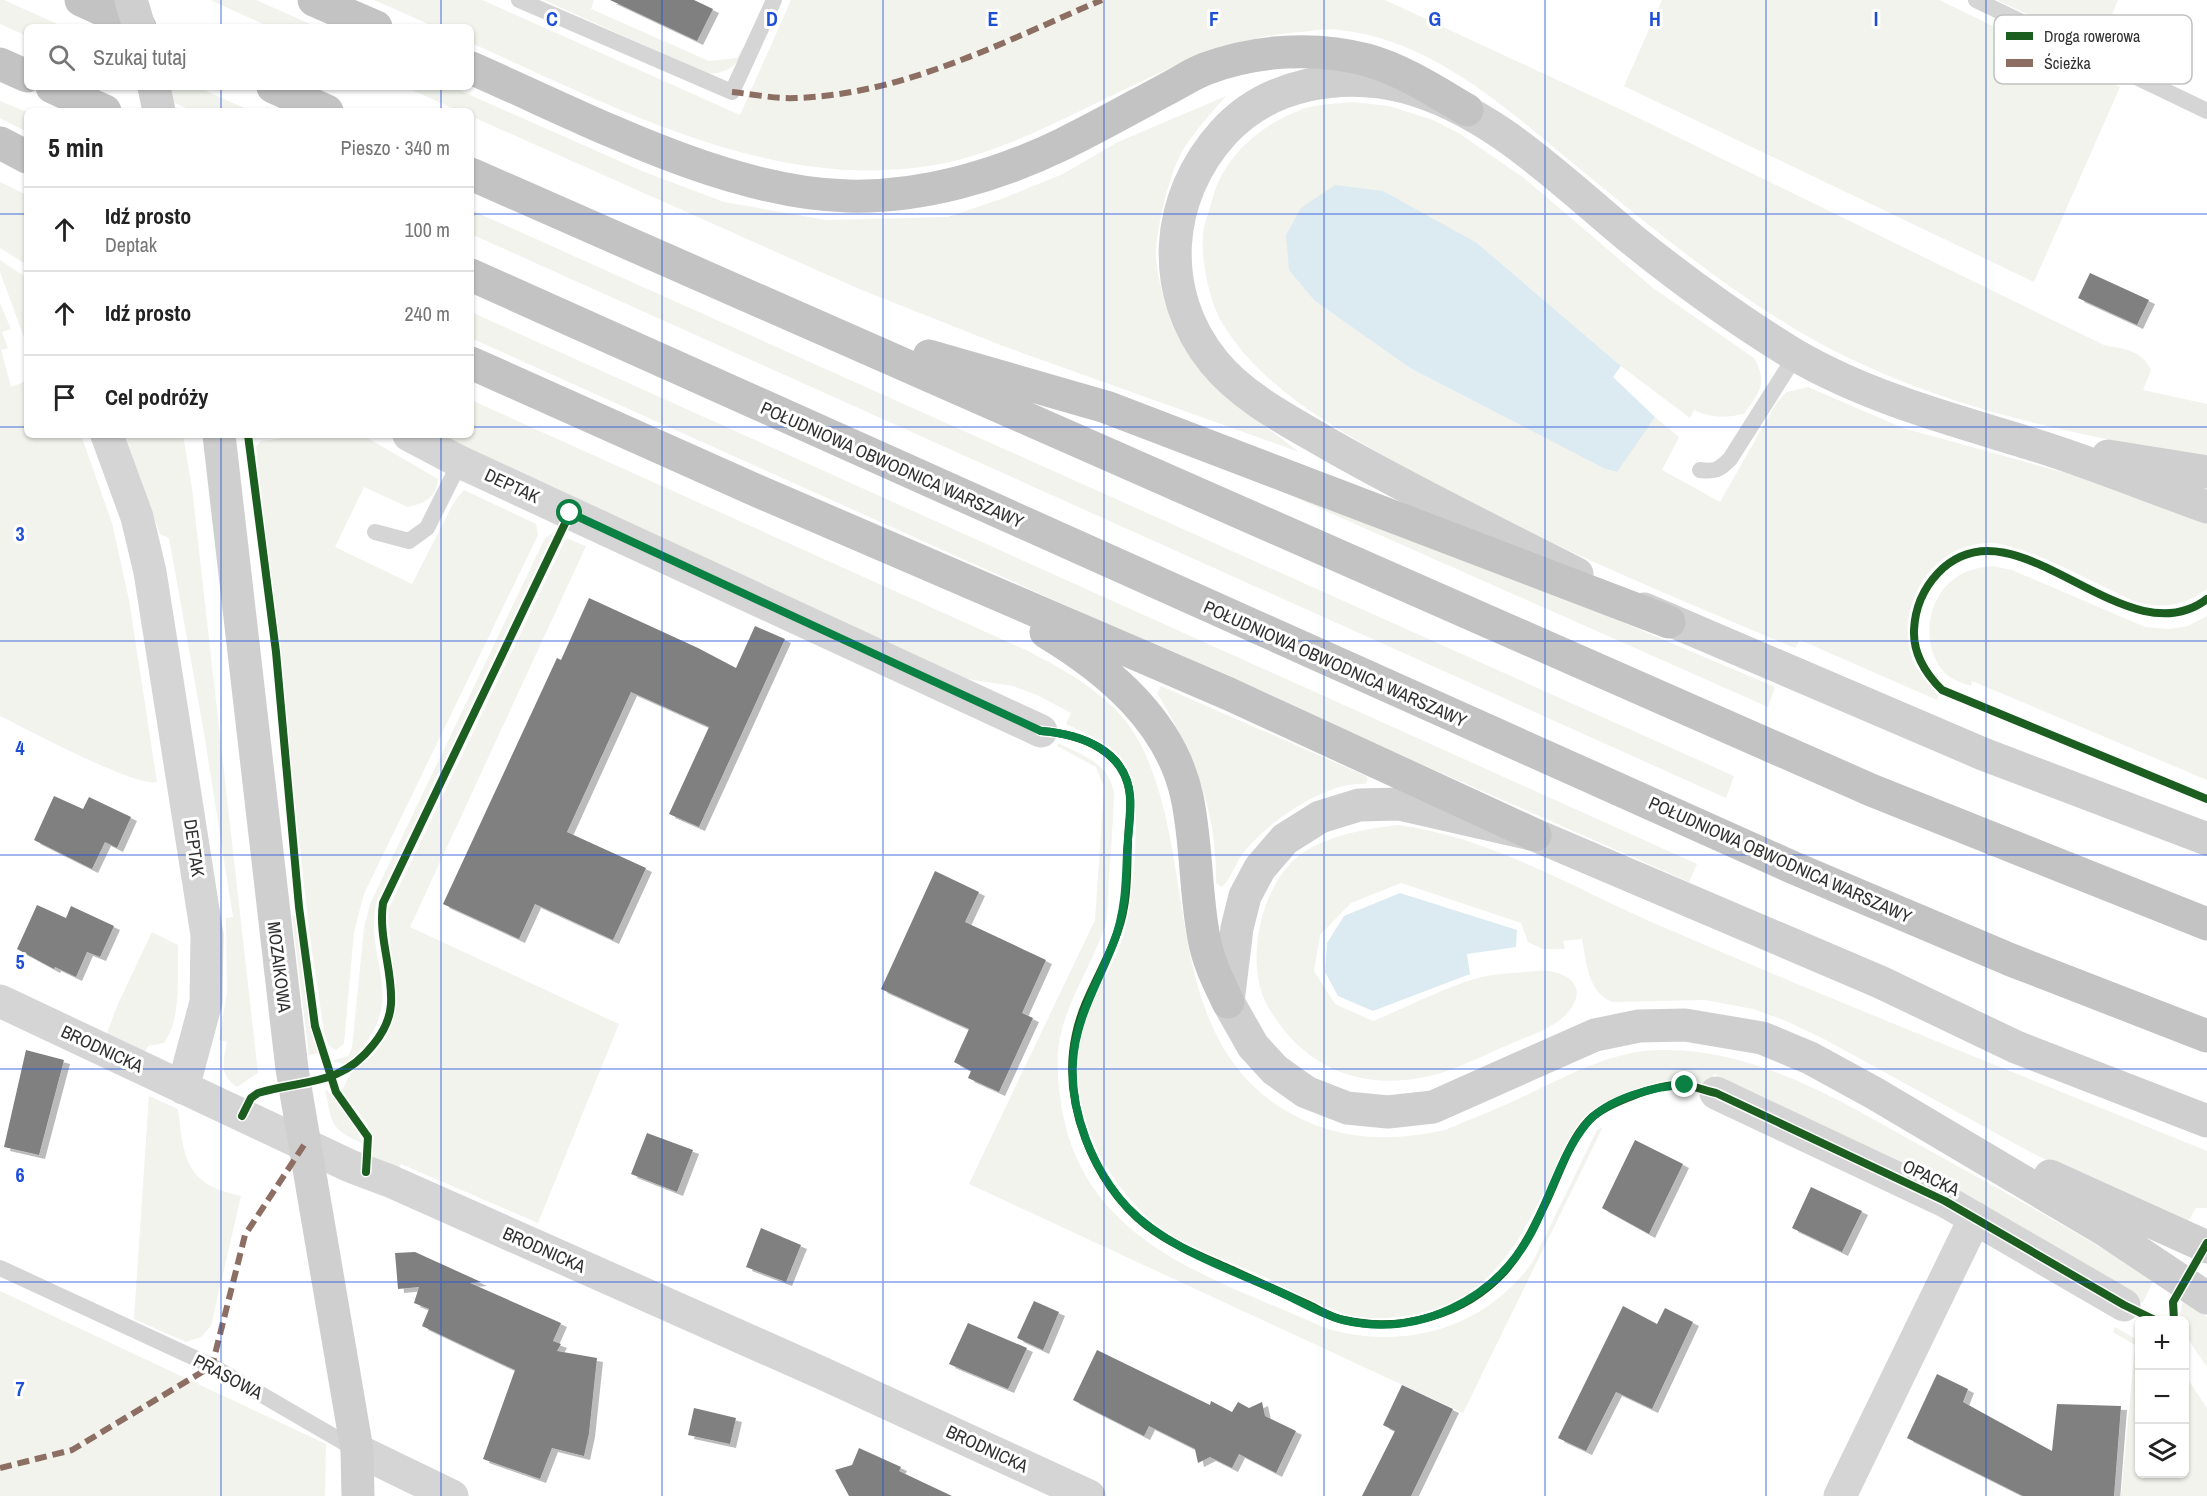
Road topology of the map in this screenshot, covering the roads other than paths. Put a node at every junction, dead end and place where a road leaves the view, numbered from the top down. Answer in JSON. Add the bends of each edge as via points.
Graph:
{"nodes":[{"id":1,"x":81,"y":0,"type":"edge"},
{"id":2,"x":132,"y":0,"type":"edge"},
{"id":3,"x":314,"y":0,"type":"edge"},
{"id":4,"x":519,"y":0,"type":"edge"},
{"id":5,"x":774,"y":0,"type":"edge"},
{"id":6,"x":1976,"y":0,"type":"edge"},
{"id":7,"x":2007,"y":15,"type":"edge"},
{"id":8,"x":133,"y":24,"type":"edge"},
{"id":9,"x":139,"y":24,"type":"edge"},
{"id":10,"x":369,"y":24,"type":"edge"},
{"id":11,"x":0,"y":64,"type":"edge"},
{"id":12,"x":474,"y":69,"type":"edge"},
{"id":13,"x":24,"y":75,"type":"edge"},
{"id":14,"x":2151,"y":84,"type":"edge"},
{"id":15,"x":59,"y":90,"type":"edge"},
{"id":16,"x":155,"y":90,"type":"edge"},
{"id":17,"x":280,"y":90,"type":"edge"},
{"id":18,"x":98,"y":108,"type":"edge"},
{"id":19,"x":158,"y":108,"type":"edge"},
{"id":20,"x":320,"y":108,"type":"edge"},
{"id":21,"x":1467,"y":110,"type":"junction"},
{"id":22,"x":2207,"y":111,"type":"edge"},
{"id":23,"x":0,"y":143,"type":"edge"},
{"id":24,"x":24,"y":155,"type":"edge"},
{"id":25,"x":474,"y":175,"type":"edge"},
{"id":26,"x":474,"y":276,"type":"edge"},
{"id":27,"x":805,"y":320,"type":"junction"},
{"id":28,"x":1796,"y":355,"type":"junction"},
{"id":29,"x":474,"y":364,"type":"edge"},
{"id":30,"x":108,"y":438,"type":"edge"},
{"id":31,"x":219,"y":438,"type":"edge"},
{"id":32,"x":415,"y":438,"type":"edge"},
{"id":33,"x":2039,"y":446,"type":"junction"},
{"id":34,"x":460,"y":462,"type":"junction"},
{"id":35,"x":1700,"y":470,"type":"dead end"},
{"id":36,"x":2207,"y":472,"type":"edge"},
{"id":37,"x":2207,"y":507,"type":"edge"},
{"id":38,"x":375,"y":532,"type":"dead end"},
{"id":39,"x":955,"y":576,"type":"junction"},
{"id":40,"x":1670,"y":622,"type":"junction"},
{"id":41,"x":1041,"y":731,"type":"dead end"},
{"id":42,"x":1535,"y":835,"type":"junction"},
{"id":43,"x":2207,"y":839,"type":"edge"},
{"id":44,"x":2207,"y":924,"type":"edge"},
{"id":45,"x":0,"y":1001,"type":"edge"},
{"id":46,"x":1228,"y":1002,"type":"junction"},
{"id":47,"x":2207,"y":1035,"type":"edge"},
{"id":48,"x":183,"y":1088,"type":"junction"},
{"id":49,"x":1716,"y":1093,"type":"dead end"},
{"id":50,"x":1874,"y":1093,"type":"junction"},
{"id":51,"x":2207,"y":1121,"type":"edge"},
{"id":52,"x":304,"y":1145,"type":"junction"},
{"id":53,"x":1975,"y":1218,"type":"junction"},
{"id":54,"x":2207,"y":1247,"type":"edge"},
{"id":55,"x":0,"y":1268,"type":"edge"},
{"id":56,"x":2207,"y":1298,"type":"edge"},
{"id":57,"x":2124,"y":1305,"type":"dead end"},
{"id":58,"x":357,"y":1450,"type":"junction"},
{"id":59,"x":358,"y":1496,"type":"edge"},
{"id":60,"x":452,"y":1496,"type":"edge"},
{"id":61,"x":1089,"y":1496,"type":"edge"},
{"id":62,"x":1840,"y":1496,"type":"edge"}],
"edges":[{"from":1,"to":8,"type":"highway"},
{"from":2,"to":9,"type":"main road","bridge":true},
{"from":3,"to":10,"type":"highway"},
{"from":4,"to":5,"type":"lane","via":[[732,92]]},
{"from":6,"to":7,"type":"lane"},
{"from":11,"to":13,"type":"highway"},
{"from":12,"to":21,"type":"highway","via":[[706,167],[783,189],[848,196],[919,192],[981,177],[1062,145],[1204,70],[1258,55],[1314,51],[1368,60],[1410,77]]},
{"from":14,"to":22,"type":"lane"},
{"from":15,"to":18,"type":"highway"},
{"from":16,"to":19,"type":"main road"},
{"from":17,"to":20,"type":"highway"},
{"from":21,"to":28,"type":"main road","via":[[1717,304]]},
{"from":21,"to":40,"type":"main road","via":[[1407,88],[1364,79],[1277,93],[1238,116],[1203,155],[1183,196],[1175,244],[1176,274],[1187,320],[1215,363],[1255,399],[1291,422],[1397,483]]},
{"from":23,"to":24,"type":"highway"},
{"from":25,"to":27,"type":"highway"},
{"from":26,"to":47,"type":"highway","name":"POŁUDNIOWA OBWODNICA WARSZAWY","via":[[1794,868],[2011,960]]},
{"from":27,"to":40,"type":"highway","via":[[1106,407]]},
{"from":27,"to":44,"type":"highway","via":[[1860,785]]},
{"from":28,"to":33,"type":"main road","via":[[1861,388]]},
{"from":28,"to":35,"type":"lane","via":[[1730,459],[1720,470]]},
{"from":29,"to":39,"type":"highway"},
{"from":30,"to":48,"type":"street","name":"DEPTAK","via":[[137,517],[150,572],[207,935],[206,1002]]},
{"from":31,"to":52,"type":"main road","name":"MOZAIKOWA","via":[[261,817]]},
{"from":32,"to":34,"type":"street","name":"DEPTAK"},
{"from":33,"to":36,"type":"main road"},
{"from":33,"to":37,"type":"main road"},
{"from":34,"to":38,"type":"lane","via":[[427,528],[409,541]]},
{"from":34,"to":41,"type":"street","name":"DEPTAK"},
{"from":39,"to":42,"type":"highway","via":[[1229,694]]},
{"from":39,"to":46,"type":"highway","via":[[1077,651],[1146,712],[1166,740],[1187,796],[1204,938],[1212,969]]},
{"from":40,"to":43,"type":"main road","via":[[1983,754]]},
{"from":42,"to":46,"type":"main road","via":[[1399,804],[1359,805],[1320,817],[1285,839],[1260,868],[1245,897]]},
{"from":42,"to":51,"type":"main road","via":[[1880,982],[2016,1047]]},
{"from":45,"to":48,"type":"street","name":"BRODNICKA"},
{"from":46,"to":50,"type":"main road","via":[[1253,1046],[1275,1070],[1306,1092],[1347,1108],[1388,1112],[1433,1107],[1595,1035],[1640,1026],[1685,1025],[1762,1038],[1810,1058]]},
{"from":48,"to":52,"type":"street","name":"BRODNICKA"},
{"from":49,"to":53,"type":"street","name":"OPACKA"},
{"from":50,"to":54,"type":"main road"},
{"from":50,"to":56,"type":"main road","via":[[2104,1230]]},
{"from":52,"to":58,"type":"main road","name":"MOZAIKOWA"},
{"from":52,"to":61,"type":"street","name":"BRODNICKA","via":[[824,1374]]},
{"from":53,"to":57,"type":"street","name":"OPACKA"},
{"from":53,"to":62,"type":"street"},
{"from":55,"to":58,"type":"lane","name":"PRASOWA","via":[[212,1366]]},
{"from":58,"to":59,"type":"main road","name":"MOZAIKOWA"},
{"from":58,"to":60,"type":"street","name":"PRASOWA"}]}
